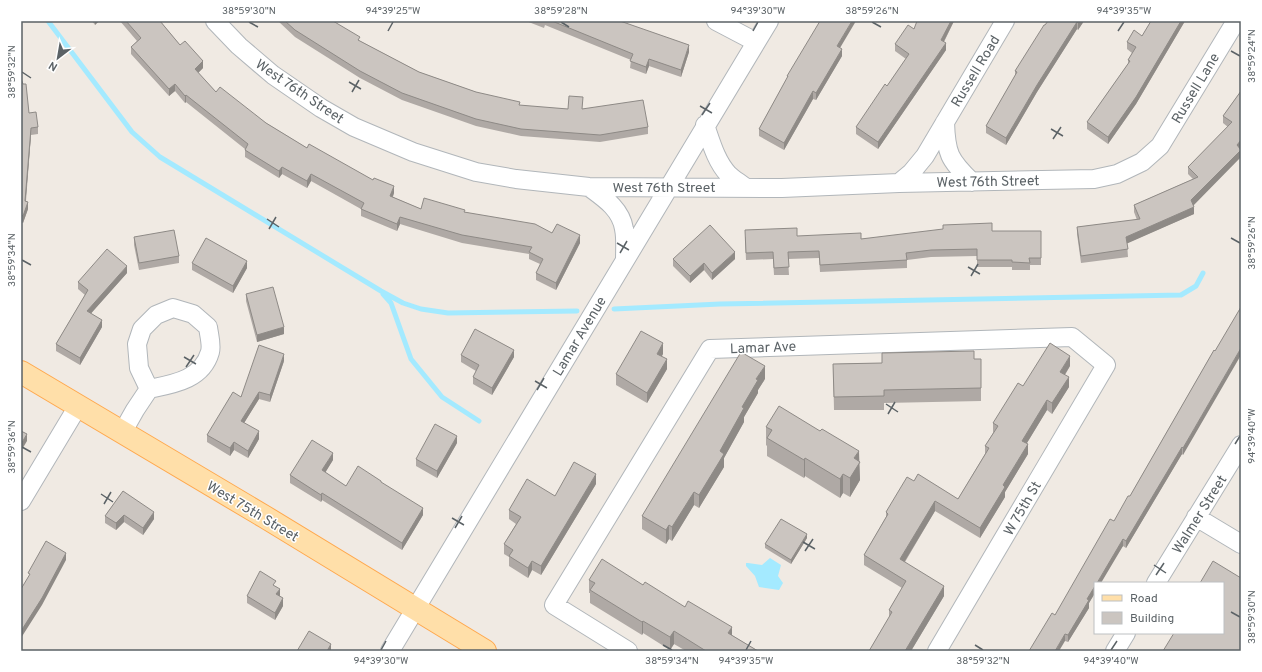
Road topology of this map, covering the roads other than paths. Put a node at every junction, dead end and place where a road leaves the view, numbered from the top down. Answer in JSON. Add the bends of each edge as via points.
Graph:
{"nodes":[{"id":1,"x":214,"y":21,"type":"edge"},
{"id":2,"x":716,"y":21,"type":"edge"},
{"id":3,"x":769,"y":21,"type":"edge"},
{"id":4,"x":1005,"y":21,"type":"edge"},
{"id":5,"x":1236,"y":21,"type":"edge"},
{"id":6,"x":756,"y":42,"type":"junction"},
{"id":7,"x":945,"y":122,"type":"junction"},
{"id":8,"x":706,"y":125,"type":"junction"},
{"id":9,"x":1152,"y":152,"type":"joint"},
{"id":10,"x":972,"y":182,"type":"junction"},
{"id":11,"x":899,"y":183,"type":"junction"},
{"id":12,"x":590,"y":187,"type":"junction"},
{"id":13,"x":667,"y":188,"type":"junction"},
{"id":14,"x":746,"y":188,"type":"junction"},
{"id":15,"x":626,"y":260,"type":"junction"},
{"id":16,"x":1106,"y":365,"type":"joint"},
{"id":17,"x":21,"y":372,"type":"edge"},
{"id":18,"x":149,"y":389,"type":"junction"},
{"id":19,"x":78,"y":406,"type":"junction"},
{"id":20,"x":122,"y":433,"type":"junction"},
{"id":21,"x":1241,"y":446,"type":"edge"},
{"id":22,"x":21,"y":501,"type":"edge"},
{"id":23,"x":1196,"y":517,"type":"junction"},
{"id":24,"x":1241,"y":544,"type":"edge"},
{"id":25,"x":1157,"y":582,"type":"edge"},
{"id":26,"x":415,"y":608,"type":"junction"},
{"id":27,"x":1125,"y":634,"type":"edge"},
{"id":28,"x":390,"y":651,"type":"edge"},
{"id":29,"x":484,"y":651,"type":"edge"},
{"id":30,"x":628,"y":651,"type":"edge"},
{"id":31,"x":937,"y":651,"type":"edge"},
{"id":32,"x":1115,"y":651,"type":"edge"}],
"edges":[{"from":1,"to":12,"type":"street","name":"West 76th Street","via":[[272,75],[354,127],[413,152],[476,172]]},
{"from":2,"to":6,"type":"street"},
{"from":3,"to":6,"type":"street","name":"Lamar Avenue"},
{"from":4,"to":7,"type":"street","name":"Russell Road"},
{"from":5,"to":9,"type":"street","name":"Russell Lane","via":[[1160,146]]},
{"from":6,"to":8,"type":"street","name":"Lamar Avenue"},
{"from":7,"to":10,"type":"street","name":"Russell Road","via":[[949,154],[957,168]]},
{"from":7,"to":11,"type":"street","name":"Russell Road","via":[[925,156]]},
{"from":8,"to":13,"type":"street","name":"Lamar Avenue"},
{"from":8,"to":14,"type":"street","via":[[713,149],[728,174]]},
{"from":9,"to":10,"type":"street","name":"West 76th Street","via":[[1142,162],[1117,174],[1094,179]]},
{"from":10,"to":11,"type":"street","name":"West 76th Street"},
{"from":11,"to":14,"type":"street","name":"West 76th Street"},
{"from":12,"to":13,"type":"street","name":"West 76th Street"},
{"from":12,"to":15,"type":"street","via":[[611,203],[619,215],[624,228]]},
{"from":13,"to":14,"type":"street","name":"West 76th Street"},
{"from":13,"to":15,"type":"street","name":"Lamar Avenue"},
{"from":15,"to":26,"type":"street","name":"Lamar Avenue"},
{"from":16,"to":30,"type":"street","name":"Lamar Ave","via":[[1072,337],[710,349],[554,605]]},
{"from":16,"to":31,"type":"street","name":"W 75th St"},
{"from":17,"to":19,"type":"main road","name":"West 75th Street"},
{"from":18,"to":18,"type":"street","via":[[178,383],[201,370],[210,351],[208,327],[193,314],[173,308],[156,315],[142,329],[137,344],[139,368]]},
{"from":18,"to":20,"type":"street"},
{"from":19,"to":20,"type":"main road","name":"West 75th Street"},
{"from":19,"to":22,"type":"street"},
{"from":20,"to":26,"type":"main road","name":"West 75th Street"},
{"from":21,"to":23,"type":"street","name":"Walmer Street"},
{"from":23,"to":24,"type":"street"},
{"from":23,"to":25,"type":"street","name":"Walmer Street"},
{"from":26,"to":28,"type":"street","name":"Lamar Avenue"},
{"from":26,"to":29,"type":"main road","name":"West 75th Street"},
{"from":27,"to":32,"type":"street"}]}
